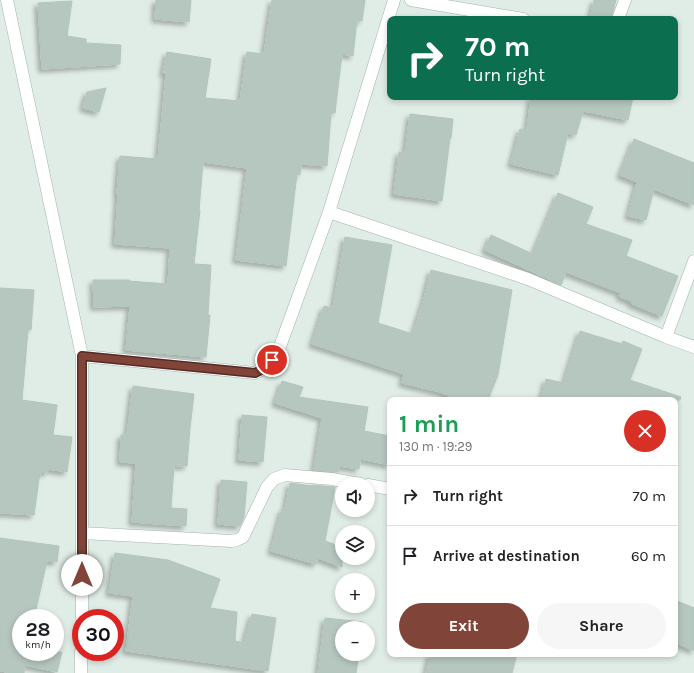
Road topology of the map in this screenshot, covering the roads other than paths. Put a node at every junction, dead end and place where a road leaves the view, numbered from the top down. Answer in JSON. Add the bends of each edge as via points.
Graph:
{"nodes":[{"id":1,"x":7,"y":0,"type":"edge"},
{"id":2,"x":394,"y":0,"type":"edge"},
{"id":3,"x":411,"y":0,"type":"edge"},
{"id":4,"x":626,"y":0,"type":"edge"},
{"id":5,"x":389,"y":16,"type":"edge"},
{"id":6,"x":505,"y":16,"type":"edge"},
{"id":7,"x":619,"y":16,"type":"edge"},
{"id":8,"x":387,"y":23,"type":"edge"},
{"id":9,"x":329,"y":212,"type":"junction"},
{"id":10,"x":694,"y":261,"type":"edge"},
{"id":11,"x":666,"y":338,"type":"junction"},
{"id":12,"x":694,"y":347,"type":"edge"},
{"id":13,"x":82,"y":356,"type":"junction"},
{"id":14,"x":335,"y":480,"type":"edge"},
{"id":15,"x":375,"y":486,"type":"edge"},
{"id":16,"x":387,"y":488,"type":"edge"},
{"id":17,"x":82,"y":533,"type":"junction"},
{"id":18,"x":82,"y":609,"type":"edge"},
{"id":19,"x":81,"y":661,"type":"edge"},
{"id":20,"x":81,"y":673,"type":"edge"}],
"edges":[{"from":1,"to":13,"type":"street"},
{"from":2,"to":5,"type":"street"},
{"from":3,"to":6,"type":"street"},
{"from":4,"to":7,"type":"street"},
{"from":8,"to":9,"type":"street"},
{"from":9,"to":11,"type":"street","via":[[528,279]]},
{"from":9,"to":13,"type":"street","via":[[278,352],[267,367],[255,373]]},
{"from":10,"to":11,"type":"street"},
{"from":11,"to":12,"type":"street"},
{"from":13,"to":17,"type":"street"},
{"from":14,"to":17,"type":"street","via":[[285,474],[274,479],[267,487],[244,537],[237,540]]},
{"from":15,"to":16,"type":"street"},
{"from":17,"to":18,"type":"street"},
{"from":19,"to":20,"type":"street"}]}
